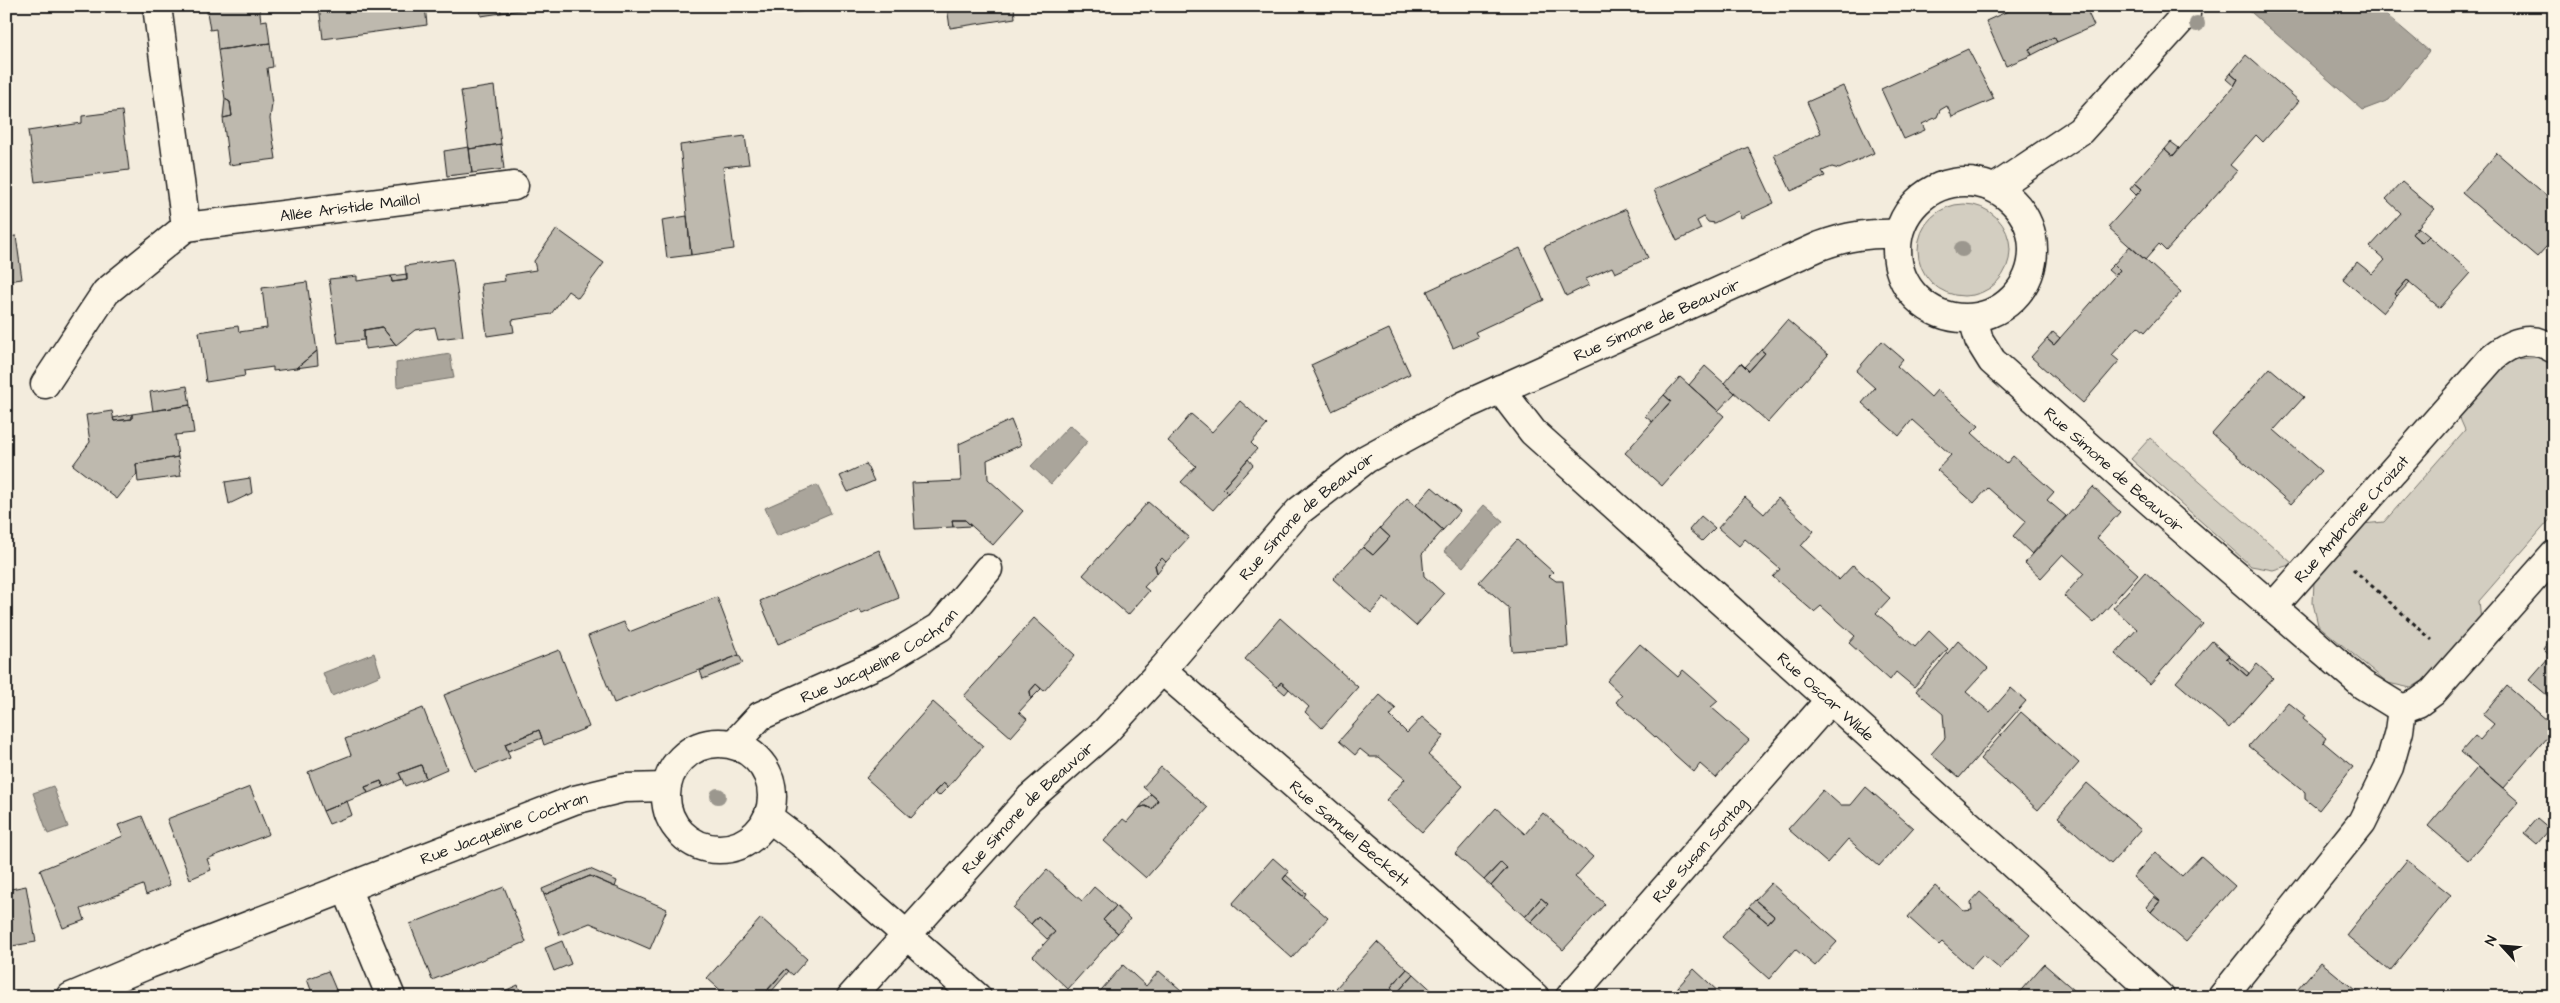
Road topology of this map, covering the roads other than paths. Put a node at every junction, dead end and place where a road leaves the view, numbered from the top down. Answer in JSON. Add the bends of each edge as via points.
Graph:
{"nodes":[{"id":1,"x":157,"y":6,"type":"edge"},
{"id":2,"x":2186,"y":14,"type":"dead end"},
{"id":3,"x":514,"y":186,"type":"dead end"},
{"id":4,"x":1994,"y":188,"type":"junction"},
{"id":5,"x":186,"y":227,"type":"junction"},
{"id":6,"x":1898,"y":234,"type":"junction"},
{"id":7,"x":1973,"y":318,"type":"junction"},
{"id":8,"x":2554,"y":349,"type":"edge"},
{"id":9,"x":45,"y":384,"type":"dead end"},
{"id":10,"x":1500,"y":389,"type":"junction"},
{"id":11,"x":2554,"y":555,"type":"edge"},
{"id":12,"x":988,"y":570,"type":"dead end"},
{"id":13,"x":2273,"y":607,"type":"junction"},
{"id":14,"x":1162,"y":670,"type":"junction"},
{"id":15,"x":1829,"y":701,"type":"junction"},
{"id":16,"x":2402,"y":709,"type":"junction"},
{"id":17,"x":734,"y":744,"type":"junction"},
{"id":18,"x":666,"y":786,"type":"junction"},
{"id":19,"x":768,"y":817,"type":"junction"},
{"id":20,"x":346,"y":888,"type":"junction"},
{"id":21,"x":906,"y":935,"type":"junction"},
{"id":22,"x":70,"y":997,"type":"edge"},
{"id":23,"x":391,"y":997,"type":"edge"},
{"id":24,"x":851,"y":997,"type":"edge"},
{"id":25,"x":977,"y":997,"type":"edge"},
{"id":26,"x":1535,"y":997,"type":"edge"},
{"id":27,"x":1570,"y":997,"type":"edge"},
{"id":28,"x":2160,"y":997,"type":"edge"},
{"id":29,"x":2222,"y":997,"type":"edge"}],
"edges":[{"from":1,"to":5,"type":"street"},
{"from":2,"to":4,"type":"street","via":[[2080,132]]},
{"from":3,"to":5,"type":"street","name":"Allée Aristide Maillol"},
{"from":4,"to":6,"type":"street","via":[[1973,181],[1953,182],[1934,188],[1918,199],[1905,215]]},
{"from":4,"to":7,"type":"street","via":[[2011,199],[2025,216],[2032,237],[2033,260],[2026,282],[2013,300],[1994,312]]},
{"from":5,"to":9,"type":"street","via":[[106,292]]},
{"from":6,"to":7,"type":"street","via":[[1896,256],[1901,277],[1914,296],[1950,317]]},
{"from":6,"to":10,"type":"street","name":"Rue Simone de Beauvoir","via":[[1868,233],[1820,246]]},
{"from":7,"to":13,"type":"street","name":"Rue Simone de Beauvoir","via":[[1979,340],[1992,361]]},
{"from":8,"to":13,"type":"street","name":"Rue Ambroise Croizat","via":[[2528,340],[2517,341],[2499,352]]},
{"from":10,"to":14,"type":"street","name":"Rue Simone de Beauvoir","via":[[1366,459],[1299,511]]},
{"from":10,"to":15,"type":"street","name":"Rue Oscar Wilde","via":[[1532,432]]},
{"from":11,"to":16,"type":"street","via":[[2433,692]]},
{"from":12,"to":17,"type":"street","name":"Rue Jacqueline Cochran","via":[[940,627],[882,662],[760,716]]},
{"from":13,"to":16,"type":"street","via":[[2363,685]]},
{"from":14,"to":21,"type":"street","name":"Rue Simone de Beauvoir","via":[[1105,732],[1030,798]]},
{"from":14,"to":26,"type":"street","name":"Rue Samuel Beckett"},
{"from":15,"to":27,"type":"street","name":"Rue Susan Sontag"},
{"from":15,"to":28,"type":"street","name":"Rue Oscar Wilde"},
{"from":16,"to":29,"type":"street","via":[[2389,767],[2362,822]]},
{"from":17,"to":18,"type":"street","via":[[717,742],[691,750],[672,769]]},
{"from":17,"to":19,"type":"street","via":[[751,752],[763,765],[770,782],[772,800]]},
{"from":18,"to":19,"type":"street","via":[[666,804],[671,820],[681,834],[695,844],[712,849],[737,845],[758,832]]},
{"from":18,"to":20,"type":"street","name":"Rue Jacqueline Cochran","via":[[624,788],[574,800]]},
{"from":19,"to":21,"type":"street"},
{"from":20,"to":22,"type":"street","name":"Rue Jacqueline Cochran"},
{"from":20,"to":23,"type":"street"},
{"from":21,"to":24,"type":"street","name":"Rue Simone de Beauvoir"},
{"from":21,"to":25,"type":"street"}]}
